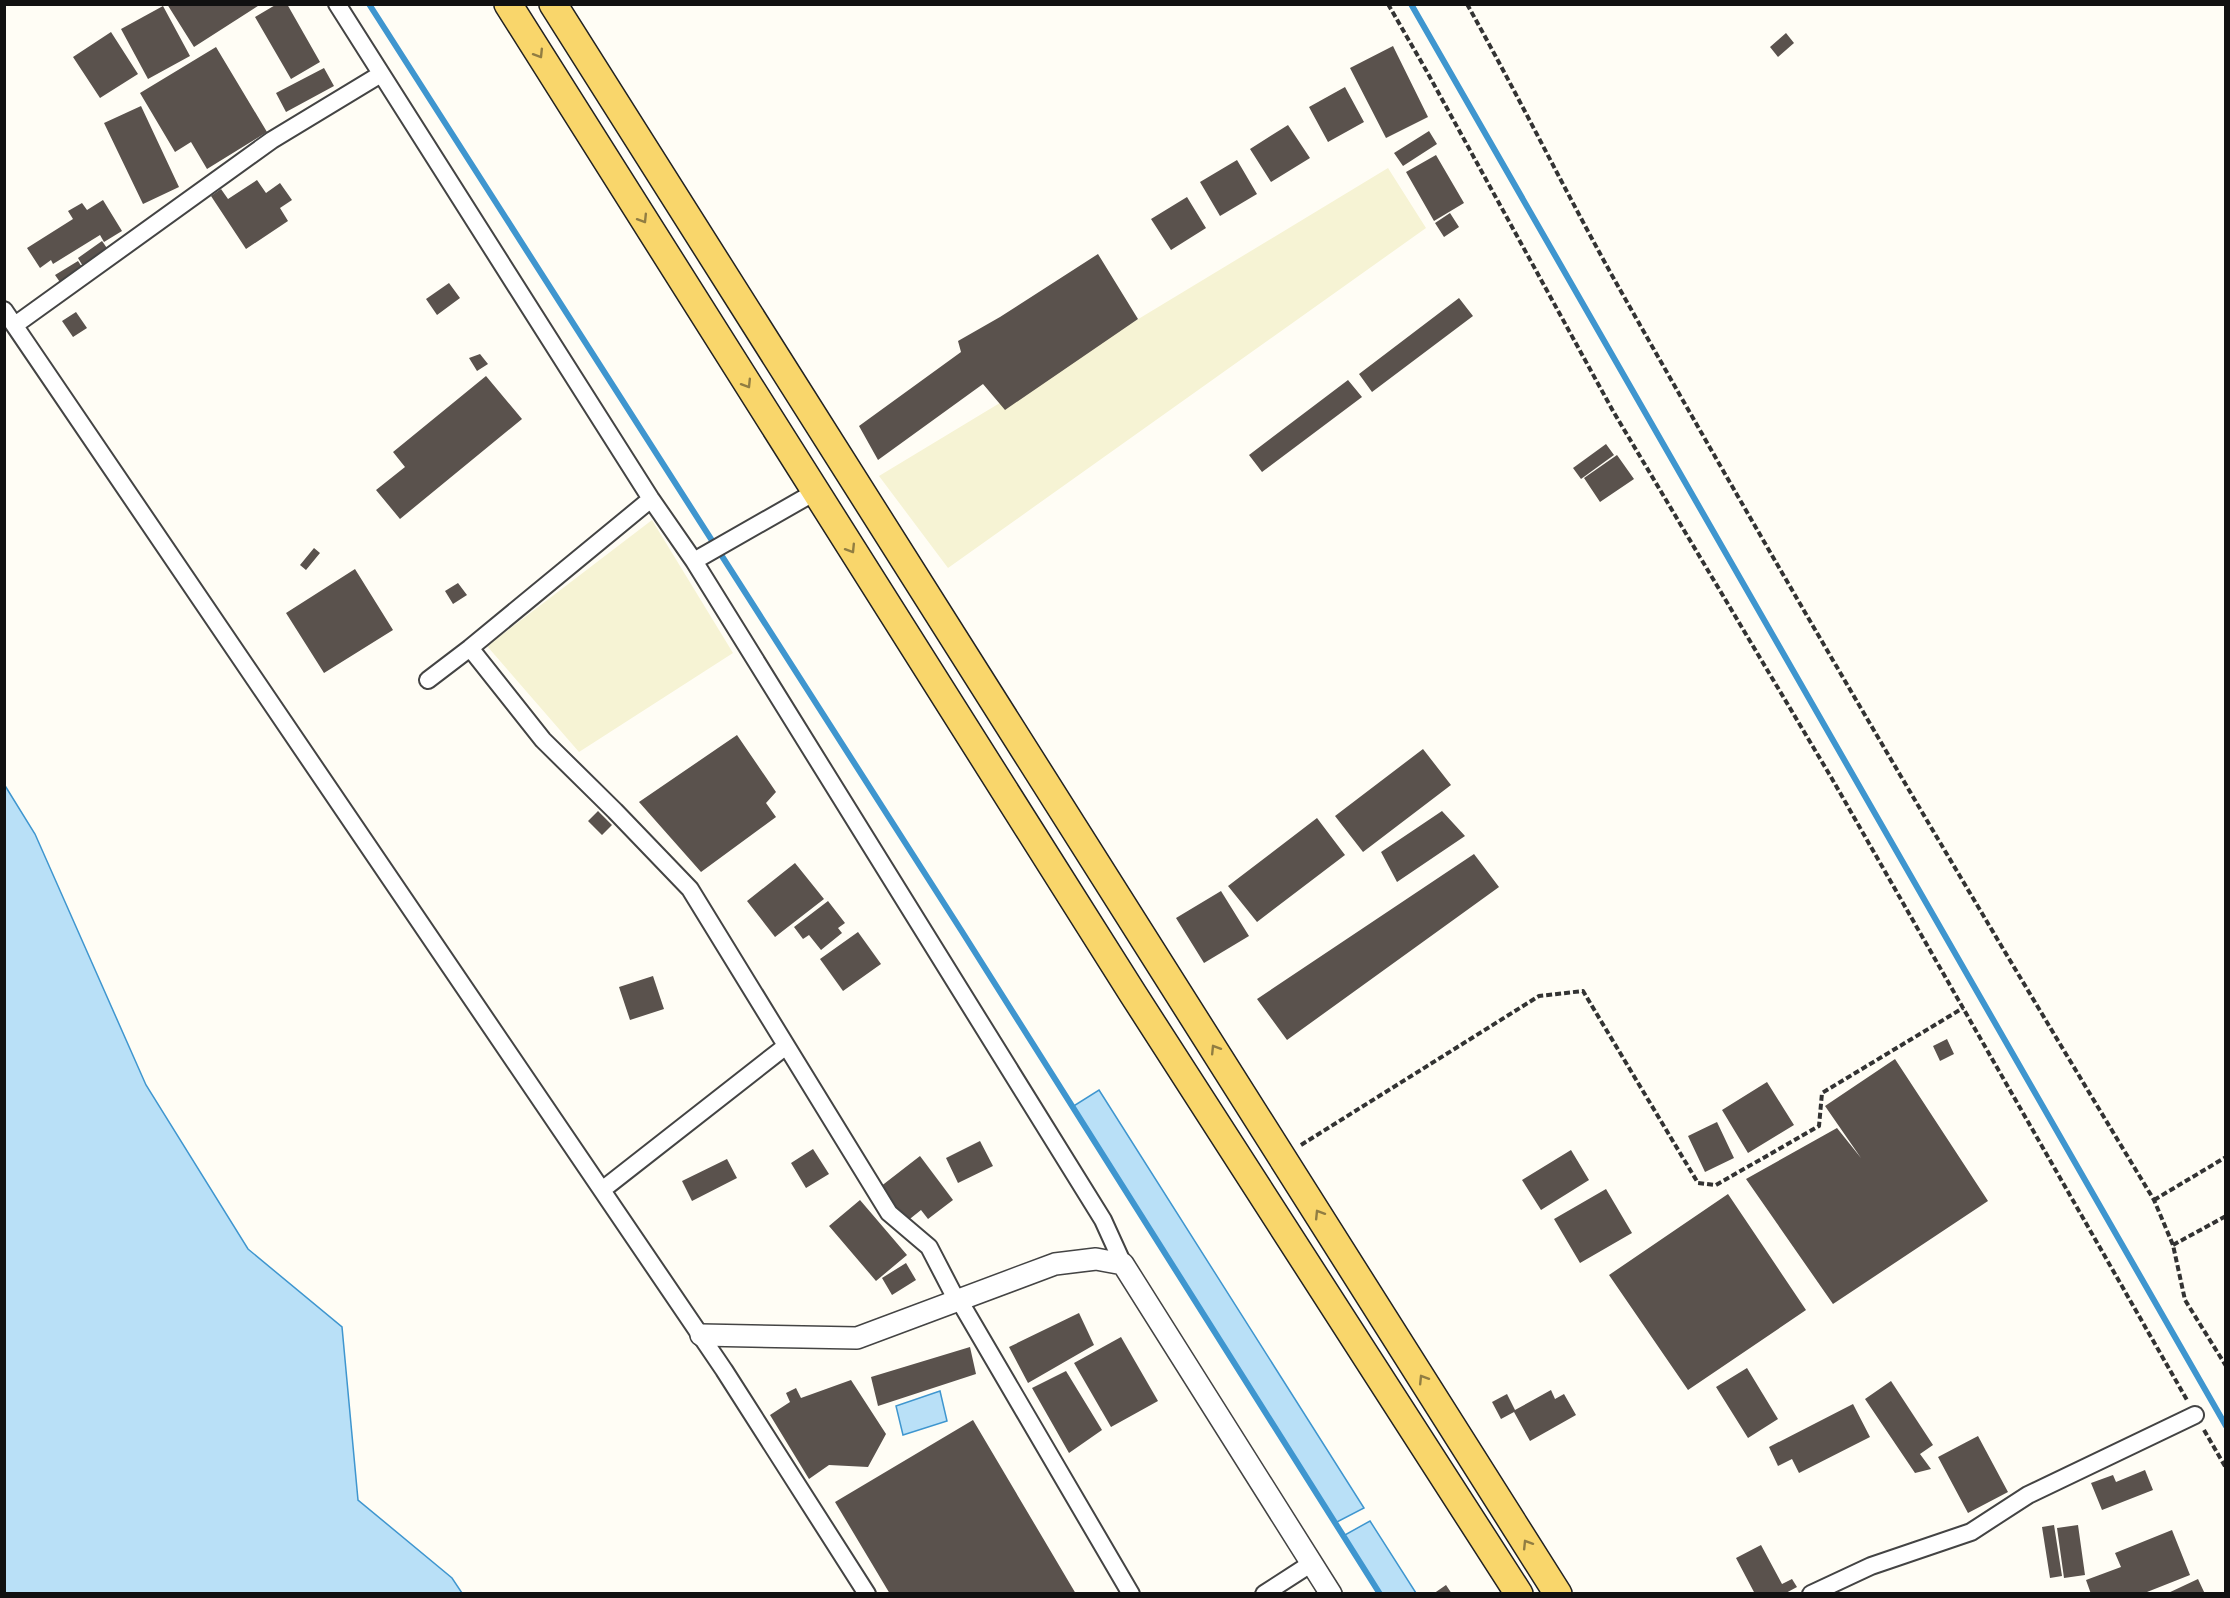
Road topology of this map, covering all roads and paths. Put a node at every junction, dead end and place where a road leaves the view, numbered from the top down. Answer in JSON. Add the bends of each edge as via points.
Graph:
{"nodes":[{"id":1,"x":337,"y":4,"type":"edge"},
{"id":2,"x":508,"y":4,"type":"edge"},
{"id":3,"x":553,"y":4,"type":"edge"},
{"id":4,"x":1388,"y":4,"type":"edge"},
{"id":5,"x":1467,"y":4,"type":"edge"},
{"id":6,"x":381,"y":74,"type":"junction"},
{"id":7,"x":4,"y":310,"type":"edge"},
{"id":8,"x":15,"y":325,"type":"junction"},
{"id":9,"x":815,"y":492,"type":"junction"},
{"id":10,"x":651,"y":499,"type":"junction"},
{"id":11,"x":694,"y":561,"type":"junction"},
{"id":12,"x":470,"y":648,"type":"junction"},
{"id":13,"x":428,"y":680,"type":"dead end"},
{"id":14,"x":1963,"y":1008,"type":"junction"},
{"id":15,"x":786,"y":1046,"type":"junction"},
{"id":16,"x":1282,"y":1156,"type":"junction"},
{"id":17,"x":2226,"y":1158,"type":"edge"},
{"id":18,"x":602,"y":1190,"type":"junction"},
{"id":19,"x":2154,"y":1200,"type":"junction"},
{"id":20,"x":2226,"y":1216,"type":"edge"},
{"id":21,"x":2173,"y":1245,"type":"junction"},
{"id":22,"x":1123,"y":1264,"type":"junction"},
{"id":23,"x":958,"y":1300,"type":"junction"},
{"id":24,"x":700,"y":1335,"type":"junction"},
{"id":25,"x":2226,"y":1366,"type":"edge"},
{"id":26,"x":2195,"y":1415,"type":"junction"},
{"id":27,"x":2226,"y":1468,"type":"edge"},
{"id":28,"x":1312,"y":1563,"type":"junction"},
{"id":29,"x":867,"y":1593,"type":"edge"},
{"id":30,"x":1131,"y":1593,"type":"edge"},
{"id":31,"x":1264,"y":1593,"type":"edge"},
{"id":32,"x":1331,"y":1593,"type":"edge"},
{"id":33,"x":1519,"y":1593,"type":"edge"},
{"id":34,"x":1558,"y":1593,"type":"edge"},
{"id":35,"x":1811,"y":1593,"type":"edge"}],
"edges":[{"from":1,"to":6,"type":"street"},
{"from":2,"to":9,"type":"main road","one_way":true},
{"from":16,"to":3,"type":"main road","one_way":true},
{"from":4,"to":14,"type":"path","via":[[1613,411]]},
{"from":5,"to":19,"type":"path","via":[[1613,277],[1748,513]]},
{"from":6,"to":8,"type":"street","via":[[272,140]]},
{"from":6,"to":10,"type":"street"},
{"from":7,"to":8,"type":"street"},
{"from":8,"to":18,"type":"street"},
{"from":9,"to":11,"type":"street"},
{"from":9,"to":33,"type":"main road","one_way":true},
{"from":10,"to":11,"type":"street"},
{"from":10,"to":12,"type":"street"},
{"from":11,"to":22,"type":"street","via":[[1103,1220]]},
{"from":12,"to":13,"type":"street"},
{"from":12,"to":15,"type":"street","via":[[543,741],[690,889]]},
{"from":14,"to":16,"type":"path","via":[[1822,1093],[1819,1126],[1716,1185],[1698,1183],[1583,991],[1539,996]]},
{"from":14,"to":26,"type":"path"},
{"from":15,"to":18,"type":"street"},
{"from":15,"to":23,"type":"street","via":[[889,1214],[929,1247]]},
{"from":34,"to":16,"type":"main road","one_way":true},
{"from":17,"to":19,"type":"path"},
{"from":18,"to":24,"type":"street"},
{"from":19,"to":21,"type":"path"},
{"from":20,"to":21,"type":"path"},
{"from":21,"to":25,"type":"path","via":[[2185,1300]]},
{"from":22,"to":23,"type":"street","via":[[1096,1259],[1055,1264]]},
{"from":22,"to":28,"type":"street"},
{"from":23,"to":24,"type":"street","via":[[857,1338]]},
{"from":23,"to":30,"type":"street"},
{"from":24,"to":29,"type":"street"},
{"from":26,"to":27,"type":"path"},
{"from":26,"to":35,"type":"street","via":[[2028,1495],[1971,1532],[1871,1566]]},
{"from":28,"to":31,"type":"street"},
{"from":28,"to":32,"type":"street"}]}
